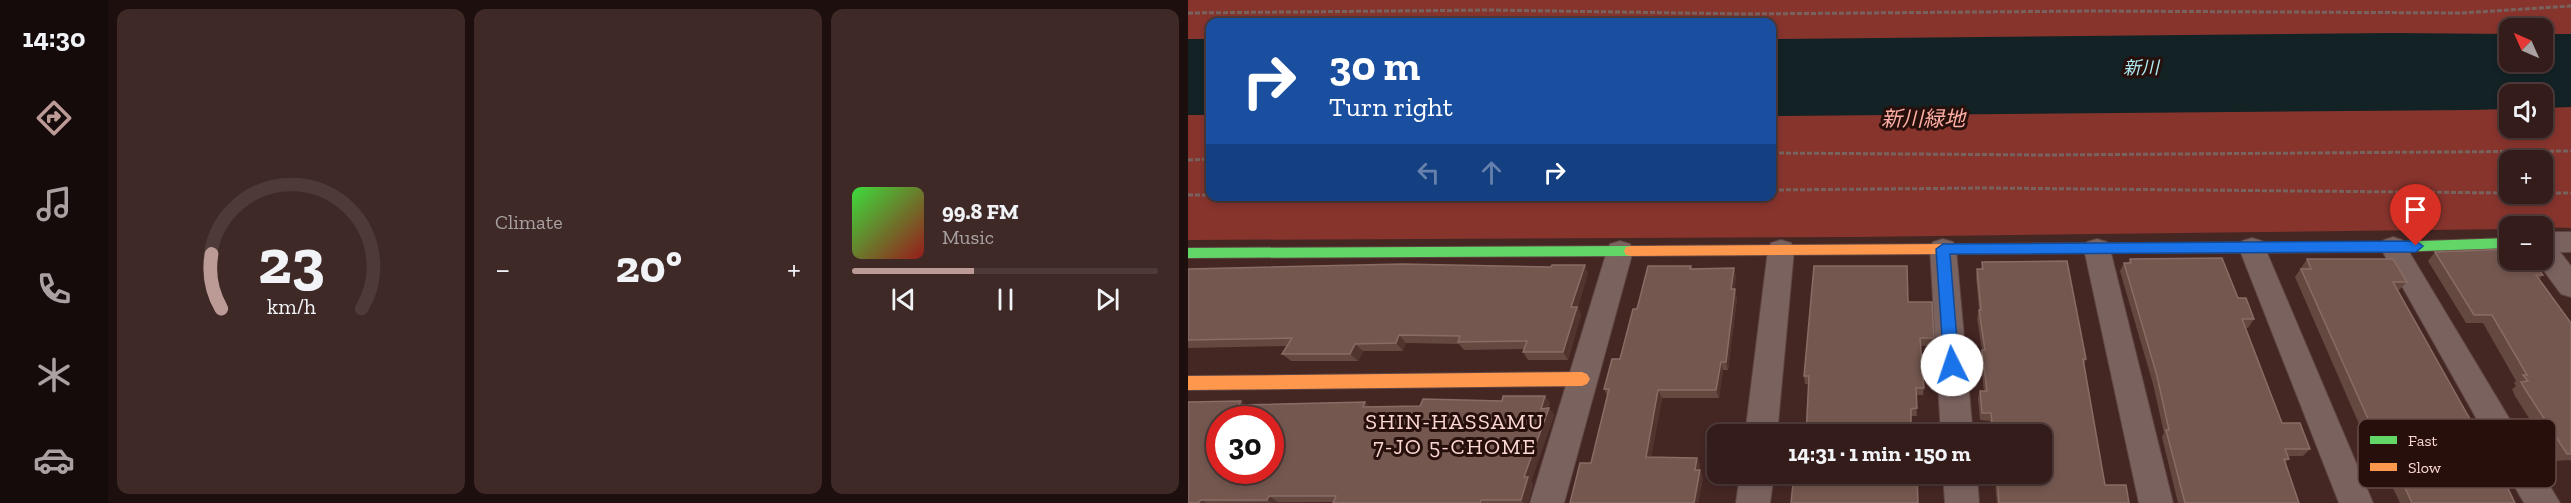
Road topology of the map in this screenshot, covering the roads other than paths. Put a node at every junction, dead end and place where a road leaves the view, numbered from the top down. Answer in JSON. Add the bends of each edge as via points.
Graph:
{"nodes":[{"id":1,"x":2553,"y":242,"type":"edge"},
{"id":2,"x":2571,"y":242,"type":"edge"},
{"id":3,"x":2499,"y":243,"type":"edge"},
{"id":4,"x":2393,"y":247,"type":"junction"},
{"id":5,"x":2252,"y":248,"type":"junction"},
{"id":6,"x":1943,"y":249,"type":"junction"},
{"id":7,"x":2097,"y":249,"type":"junction"},
{"id":8,"x":1781,"y":250,"type":"junction"},
{"id":9,"x":1620,"y":251,"type":"junction"},
{"id":10,"x":1188,"y":253,"type":"edge"},
{"id":11,"x":2553,"y":262,"type":"edge"},
{"id":12,"x":2571,"y":286,"type":"edge"},
{"id":13,"x":1582,"y":379,"type":"junction"},
{"id":14,"x":1188,"y":383,"type":"edge"},
{"id":15,"x":2494,"y":419,"type":"edge"},
{"id":16,"x":1762,"y":424,"type":"edge"},
{"id":17,"x":1956,"y":424,"type":"edge"},
{"id":18,"x":1755,"y":484,"type":"edge"},
{"id":19,"x":1961,"y":484,"type":"edge"},
{"id":20,"x":2534,"y":488,"type":"edge"},
{"id":21,"x":1547,"y":503,"type":"edge"},
{"id":22,"x":1753,"y":503,"type":"edge"},
{"id":23,"x":1962,"y":503,"type":"edge"},
{"id":24,"x":2156,"y":503,"type":"edge"},
{"id":25,"x":2356,"y":503,"type":"edge"},
{"id":26,"x":2543,"y":503,"type":"edge"}],
"edges":[{"from":1,"to":2,"type":"street"},
{"from":3,"to":4,"type":"street"},
{"from":4,"to":5,"type":"street"},
{"from":4,"to":15,"type":"street"},
{"from":5,"to":7,"type":"street"},
{"from":5,"to":25,"type":"street"},
{"from":6,"to":7,"type":"street"},
{"from":6,"to":8,"type":"street"},
{"from":6,"to":17,"type":"street"},
{"from":7,"to":24,"type":"street"},
{"from":8,"to":9,"type":"street"},
{"from":8,"to":16,"type":"street"},
{"from":9,"to":10,"type":"street"},
{"from":9,"to":13,"type":"street"},
{"from":11,"to":12,"type":"street"},
{"from":13,"to":14,"type":"street"},
{"from":13,"to":21,"type":"street"},
{"from":18,"to":22,"type":"street"},
{"from":19,"to":23,"type":"street"},
{"from":20,"to":26,"type":"street"}]}
